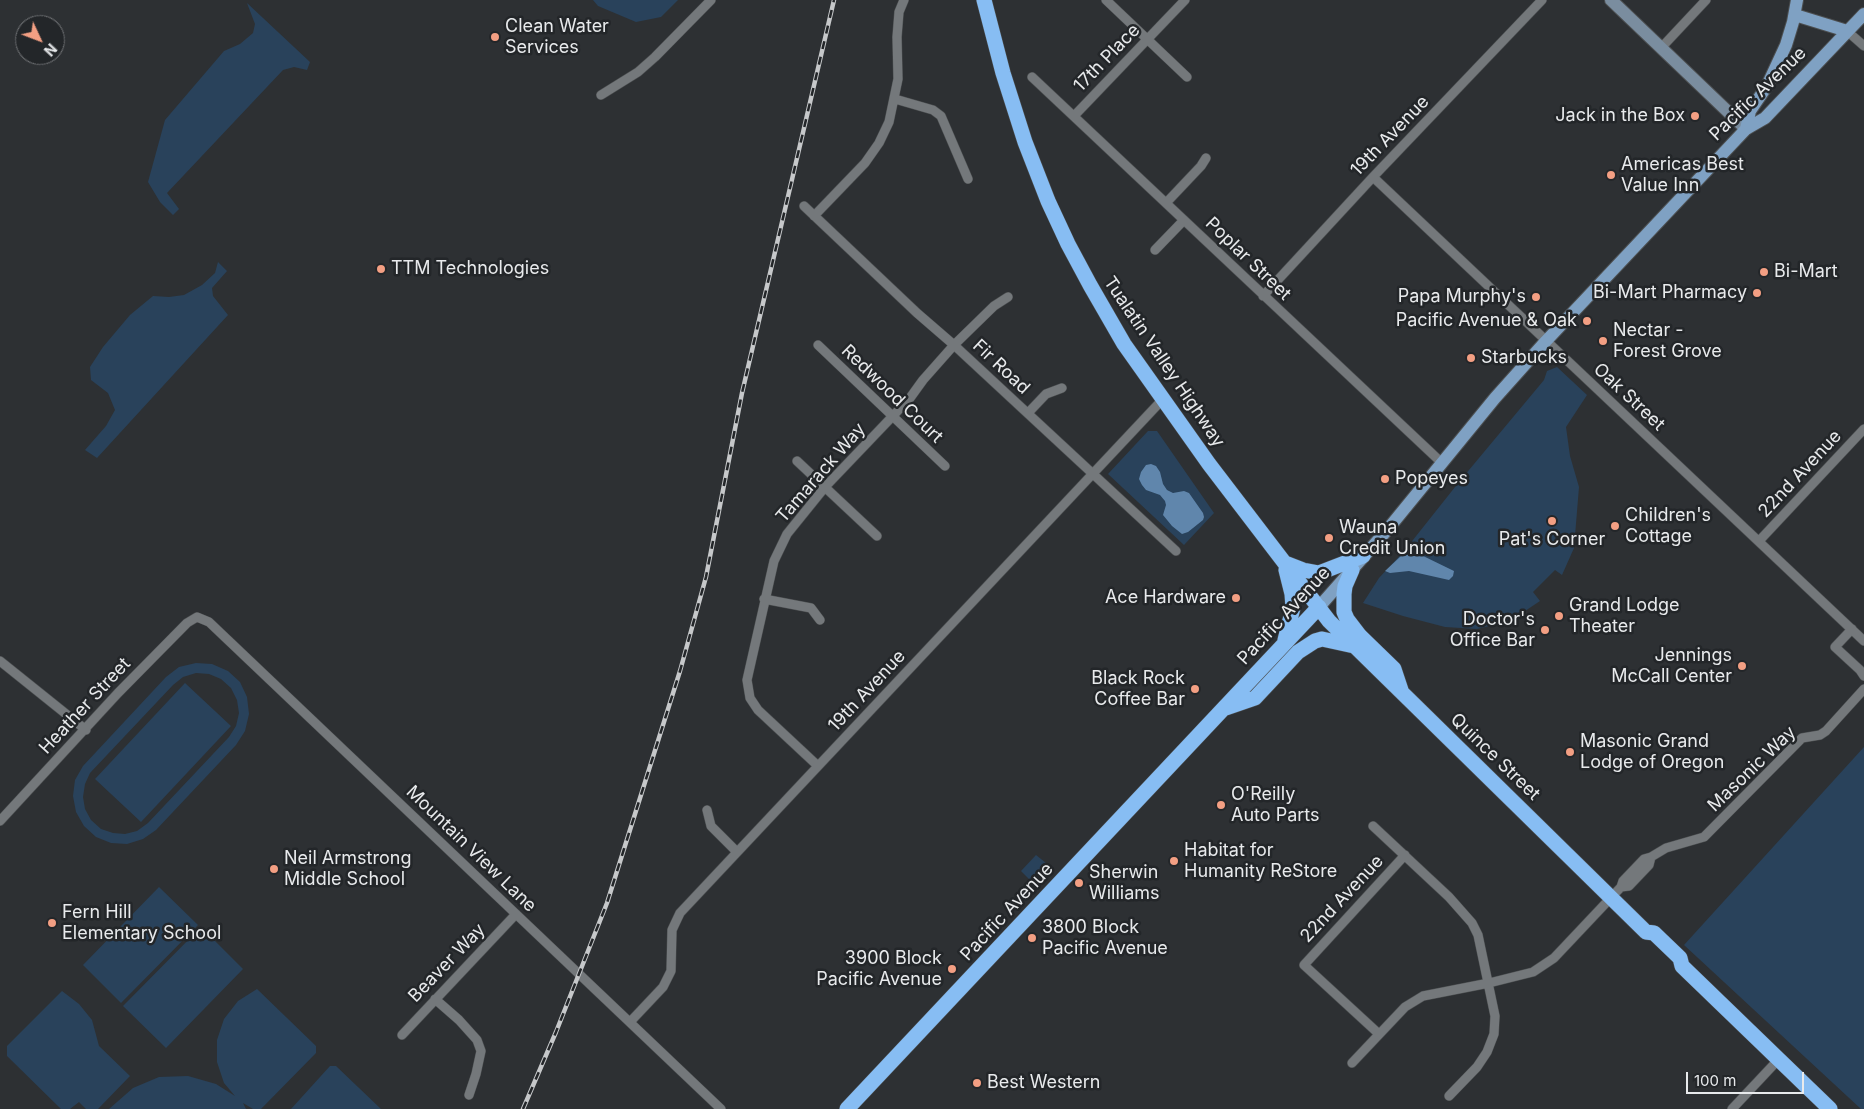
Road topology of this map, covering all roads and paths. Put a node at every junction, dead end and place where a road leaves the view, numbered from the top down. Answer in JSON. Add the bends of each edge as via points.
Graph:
{"nodes":[{"id":1,"x":711,"y":0,"type":"edge"},
{"id":2,"x":904,"y":0,"type":"edge"},
{"id":3,"x":984,"y":0,"type":"edge"},
{"id":4,"x":1106,"y":0,"type":"edge"},
{"id":5,"x":1185,"y":0,"type":"edge"},
{"id":6,"x":1542,"y":0,"type":"edge"},
{"id":7,"x":1612,"y":0,"type":"edge"},
{"id":8,"x":1706,"y":0,"type":"edge"},
{"id":9,"x":1797,"y":0,"type":"edge"},
{"id":10,"x":1864,"y":14,"type":"edge"},
{"id":11,"x":1795,"y":15,"type":"junction"},
{"id":12,"x":1847,"y":31,"type":"junction"},
{"id":13,"x":1147,"y":40,"type":"junction"},
{"id":14,"x":1864,"y":46,"type":"edge"},
{"id":15,"x":1661,"y":48,"type":"junction"},
{"id":16,"x":1032,"y":77,"type":"dead end"},
{"id":17,"x":1187,"y":77,"type":"dead end"},
{"id":18,"x":601,"y":95,"type":"dead end"},
{"id":19,"x":895,"y":99,"type":"junction"},
{"id":20,"x":1074,"y":116,"type":"junction"},
{"id":21,"x":1746,"y":129,"type":"junction"},
{"id":22,"x":1206,"y":158,"type":"dead end"},
{"id":23,"x":1373,"y":176,"type":"junction"},
{"id":24,"x":968,"y":179,"type":"dead end"},
{"id":25,"x":1166,"y":203,"type":"junction"},
{"id":26,"x":804,"y":206,"type":"dead end"},
{"id":27,"x":814,"y":216,"type":"junction"},
{"id":28,"x":1184,"y":220,"type":"junction"},
{"id":29,"x":1155,"y":250,"type":"dead end"},
{"id":30,"x":1263,"y":296,"type":"junction"},
{"id":31,"x":1008,"y":297,"type":"dead end"},
{"id":32,"x":1546,"y":341,"type":"junction"},
{"id":33,"x":818,"y":345,"type":"dead end"},
{"id":34,"x":954,"y":345,"type":"junction"},
{"id":35,"x":1062,"y":388,"type":"dead end"},
{"id":36,"x":1163,"y":399,"type":"junction"},
{"id":37,"x":1028,"y":414,"type":"junction"},
{"id":38,"x":893,"y":416,"type":"junction"},
{"id":39,"x":1864,"y":429,"type":"edge"},
{"id":40,"x":797,"y":461,"type":"dead end"},
{"id":41,"x":1442,"y":463,"type":"junction"},
{"id":42,"x":945,"y":466,"type":"dead end"},
{"id":43,"x":1093,"y":474,"type":"junction"},
{"id":44,"x":825,"y":487,"type":"junction"},
{"id":45,"x":877,"y":536,"type":"dead end"},
{"id":46,"x":1759,"y":541,"type":"junction"},
{"id":47,"x":1176,"y":551,"type":"dead end"},
{"id":48,"x":1363,"y":556,"type":"junction"},
{"id":49,"x":1285,"y":563,"type":"junction"},
{"id":50,"x":1352,"y":570,"type":"junction"},
{"id":51,"x":764,"y":599,"type":"junction"},
{"id":52,"x":1319,"y":607,"type":"junction"},
{"id":53,"x":196,"y":617,"type":"joint"},
{"id":54,"x":820,"y":620,"type":"dead end"},
{"id":55,"x":1852,"y":630,"type":"junction"},
{"id":56,"x":1864,"y":641,"type":"edge"},
{"id":57,"x":1284,"y":643,"type":"junction"},
{"id":58,"x":1354,"y":646,"type":"junction"},
{"id":59,"x":0,"y":661,"type":"edge"},
{"id":60,"x":1864,"y":676,"type":"edge"},
{"id":61,"x":1864,"y":689,"type":"edge"},
{"id":62,"x":1401,"y":691,"type":"junction"},
{"id":63,"x":1222,"y":710,"type":"junction"},
{"id":64,"x":86,"y":730,"type":"junction"},
{"id":65,"x":818,"y":766,"type":"junction"},
{"id":66,"x":707,"y":810,"type":"dead end"},
{"id":67,"x":0,"y":821,"type":"edge"},
{"id":68,"x":1373,"y":826,"type":"dead end"},
{"id":69,"x":737,"y":852,"type":"junction"},
{"id":70,"x":1405,"y":855,"type":"junction"},
{"id":71,"x":1617,"y":892,"type":"junction"},
{"id":72,"x":516,"y":914,"type":"junction"},
{"id":73,"x":1489,"y":983,"type":"junction"},
{"id":74,"x":435,"y":1000,"type":"junction"},
{"id":75,"x":630,"y":1022,"type":"junction"},
{"id":76,"x":1379,"y":1034,"type":"junction"},
{"id":77,"x":402,"y":1035,"type":"dead end"},
{"id":78,"x":1778,"y":1060,"type":"junction"},
{"id":79,"x":1352,"y":1063,"type":"dead end"},
{"id":80,"x":469,"y":1095,"type":"dead end"},
{"id":81,"x":1450,"y":1096,"type":"dead end"},
{"id":82,"x":721,"y":1109,"type":"edge"},
{"id":83,"x":848,"y":1109,"type":"edge"},
{"id":84,"x":1732,"y":1109,"type":"edge"},
{"id":85,"x":1830,"y":1109,"type":"edge"}],
"edges":[{"from":1,"to":18,"type":"street","via":[[638,72]]},
{"from":2,"to":19,"type":"street","via":[[899,12]]},
{"from":3,"to":36,"type":"highway","name":"Tualatin Valley Highway","via":[[1007,88],[1048,201],[1097,298],[1124,344]]},
{"from":4,"to":13,"type":"street"},
{"from":5,"to":13,"type":"street","name":"17th Place"},
{"from":6,"to":23,"type":"street","name":"19th Avenue"},
{"from":7,"to":15,"type":"street"},
{"from":8,"to":15,"type":"street"},
{"from":9,"to":11,"type":"main road"},
{"from":10,"to":12,"type":"main road","name":"Pacific Avenue"},
{"from":11,"to":12,"type":"main road"},
{"from":11,"to":21,"type":"main road","via":[[1781,59],[1750,111]]},
{"from":12,"to":14,"type":"street"},
{"from":12,"to":21,"type":"main road","name":"Pacific Avenue","via":[[1765,118]]},
{"from":13,"to":17,"type":"street"},
{"from":13,"to":20,"type":"street","name":"17th Place"},
{"from":15,"to":21,"type":"street"},
{"from":16,"to":20,"type":"street","name":"Poplar Street"},
{"from":19,"to":24,"type":"street","via":[[933,110],[941,116]]},
{"from":19,"to":27,"type":"street","via":[[889,122],[865,163]]},
{"from":20,"to":25,"type":"street","name":"Poplar Street"},
{"from":21,"to":32,"type":"main road","name":"Pacific Avenue"},
{"from":22,"to":25,"type":"street"},
{"from":23,"to":30,"type":"street","name":"19th Avenue"},
{"from":23,"to":32,"type":"street","name":"Oak Street"},
{"from":25,"to":28,"type":"street","name":"Poplar Street"},
{"from":26,"to":27,"type":"street","name":"Fir Road"},
{"from":27,"to":34,"type":"street","name":"Fir Road"},
{"from":28,"to":29,"type":"street"},
{"from":28,"to":30,"type":"street","name":"Poplar Street"},
{"from":30,"to":41,"type":"street","name":"Poplar Street"},
{"from":31,"to":34,"type":"street","name":"Tamarack Way","via":[[994,306]]},
{"from":32,"to":41,"type":"main road","name":"Pacific Avenue"},
{"from":32,"to":46,"type":"street","name":"Oak Street"},
{"from":33,"to":38,"type":"street","name":"Redwood Court"},
{"from":34,"to":37,"type":"street","name":"Fir Road"},
{"from":34,"to":38,"type":"street","name":"Tamarack Way"},
{"from":35,"to":37,"type":"street","via":[[1046,394]]},
{"from":36,"to":43,"type":"street","name":"19th Avenue"},
{"from":36,"to":49,"type":"highway","name":"Tualatin Valley Highway"},
{"from":37,"to":43,"type":"street","name":"Fir Road"},
{"from":38,"to":42,"type":"street","name":"Redwood Court"},
{"from":38,"to":44,"type":"street","name":"Tamarack Way"},
{"from":39,"to":46,"type":"street","name":"22nd Avenue"},
{"from":40,"to":44,"type":"street"},
{"from":41,"to":48,"type":"main road","name":"Pacific Avenue"},
{"from":43,"to":47,"type":"street","name":"Fir Road"},
{"from":43,"to":65,"type":"street","name":"19th Avenue"},
{"from":44,"to":45,"type":"street"},
{"from":44,"to":51,"type":"street","name":"Tamarack Way","via":[[787,534],[774,561]]},
{"from":46,"to":55,"type":"street","name":"Oak Street"},
{"from":48,"to":49,"type":"highway","via":[[1319,573]]},
{"from":48,"to":50,"type":"main road","name":"Pacific Avenue"},
{"from":49,"to":52,"type":"highway","name":"Tualatin Valley Highway"},
{"from":49,"to":57,"type":"highway","via":[[1293,608]]},
{"from":50,"to":52,"type":"main road","name":"Pacific Avenue"},
{"from":50,"to":62,"type":"highway","via":[[1346,586],[1344,612],[1351,626],[1394,669]]},
{"from":51,"to":54,"type":"street","via":[[811,608]]},
{"from":51,"to":65,"type":"street","name":"Tamarack Way","via":[[747,680],[750,698],[758,710]]},
{"from":52,"to":57,"type":"highway","name":"Pacific Avenue"},
{"from":52,"to":58,"type":"highway","name":"Quince Street"},
{"from":53,"to":64,"type":"street","name":"Heather Street","via":[[180,629]]},
{"from":53,"to":72,"type":"street","name":"Mountain View Lane","via":[[209,622]]},
{"from":55,"to":56,"type":"street","name":"Oak Street"},
{"from":55,"to":60,"type":"street","via":[[1835,647]]},
{"from":57,"to":63,"type":"highway","name":"Pacific Avenue"},
{"from":58,"to":62,"type":"highway","name":"Quince Street"},
{"from":58,"to":63,"type":"highway","via":[[1322,639],[1315,641],[1298,652],[1255,698]]},
{"from":59,"to":64,"type":"street"},
{"from":61,"to":71,"type":"street","name":"Masonic Way","via":[[1826,731],[1802,738],[1704,837],[1666,848],[1644,859]]},
{"from":62,"to":71,"type":"highway","name":"Quince Street"},
{"from":63,"to":83,"type":"highway","name":"Pacific Avenue"},
{"from":64,"to":67,"type":"street","name":"Heather Street"},
{"from":65,"to":69,"type":"street","name":"19th Avenue"},
{"from":66,"to":69,"type":"street","via":[[711,826]]},
{"from":68,"to":70,"type":"street"},
{"from":69,"to":75,"type":"street","name":"19th Avenue","via":[[680,913],[672,930],[671,971],[663,987]]},
{"from":70,"to":73,"type":"street","via":[[1472,922]]},
{"from":70,"to":76,"type":"street","name":"22nd Avenue","via":[[1304,965]]},
{"from":71,"to":73,"type":"street","name":"Masonic Way","via":[[1554,958],[1533,972]]},
{"from":71,"to":78,"type":"highway","name":"Quince Street","via":[[1648,939],[1674,964],[1682,966]]},
{"from":72,"to":74,"type":"street","name":"Beaver Way"},
{"from":72,"to":75,"type":"street","name":"Mountain View Lane"},
{"from":73,"to":76,"type":"street","name":"Masonic Way","via":[[1424,996],[1405,1007]]},
{"from":73,"to":81,"type":"street","via":[[1495,1016],[1494,1034],[1477,1067]]},
{"from":74,"to":77,"type":"street","name":"Beaver Way"},
{"from":74,"to":80,"type":"street","via":[[459,1020],[477,1040],[481,1051]]},
{"from":75,"to":82,"type":"street","name":"Mountain View Lane"},
{"from":76,"to":79,"type":"street","name":"Masonic Way"},
{"from":78,"to":84,"type":"street"},
{"from":78,"to":85,"type":"highway","name":"Quince Street"}]}
